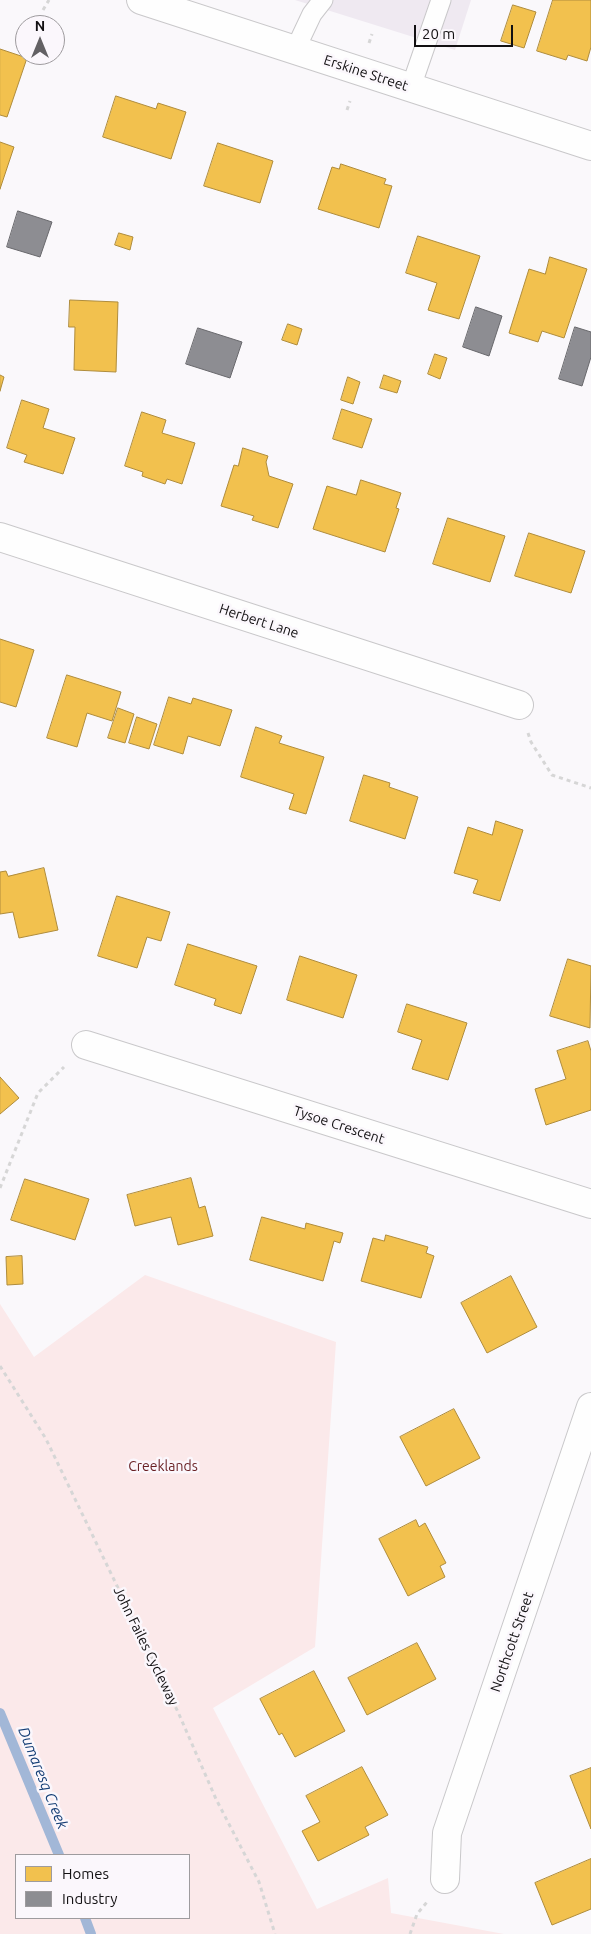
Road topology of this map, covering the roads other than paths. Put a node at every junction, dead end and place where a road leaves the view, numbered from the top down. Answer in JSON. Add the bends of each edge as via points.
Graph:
{"nodes":[{"id":1,"x":141,"y":0,"type":"edge"},
{"id":2,"x":323,"y":0,"type":"edge"},
{"id":3,"x":440,"y":0,"type":"edge"},
{"id":4,"x":295,"y":50,"type":"junction"},
{"id":5,"x":411,"y":87,"type":"junction"},
{"id":6,"x":591,"y":146,"type":"edge"},
{"id":7,"x":0,"y":537,"type":"edge"},
{"id":8,"x":518,"y":705,"type":"dead end"},
{"id":9,"x":86,"y":1045,"type":"dead end"},
{"id":10,"x":591,"y":1204,"type":"edge"},
{"id":11,"x":591,"y":1407,"type":"edge"},
{"id":12,"x":444,"y":1880,"type":"dead end"}],
"edges":[{"from":1,"to":4,"type":"street","name":"Erskine Street"},
{"from":2,"to":4,"type":"lane","via":[[312,14]]},
{"from":3,"to":5,"type":"lane"},
{"from":4,"to":5,"type":"street","name":"Erskine Street"},
{"from":5,"to":6,"type":"street","name":"Erskine Street"},
{"from":7,"to":8,"type":"street","name":"Herbert Lane"},
{"from":9,"to":10,"type":"street","name":"Tysoe Crescent"},
{"from":11,"to":12,"type":"street","name":"Northcott Street","via":[[447,1834]]}]}
